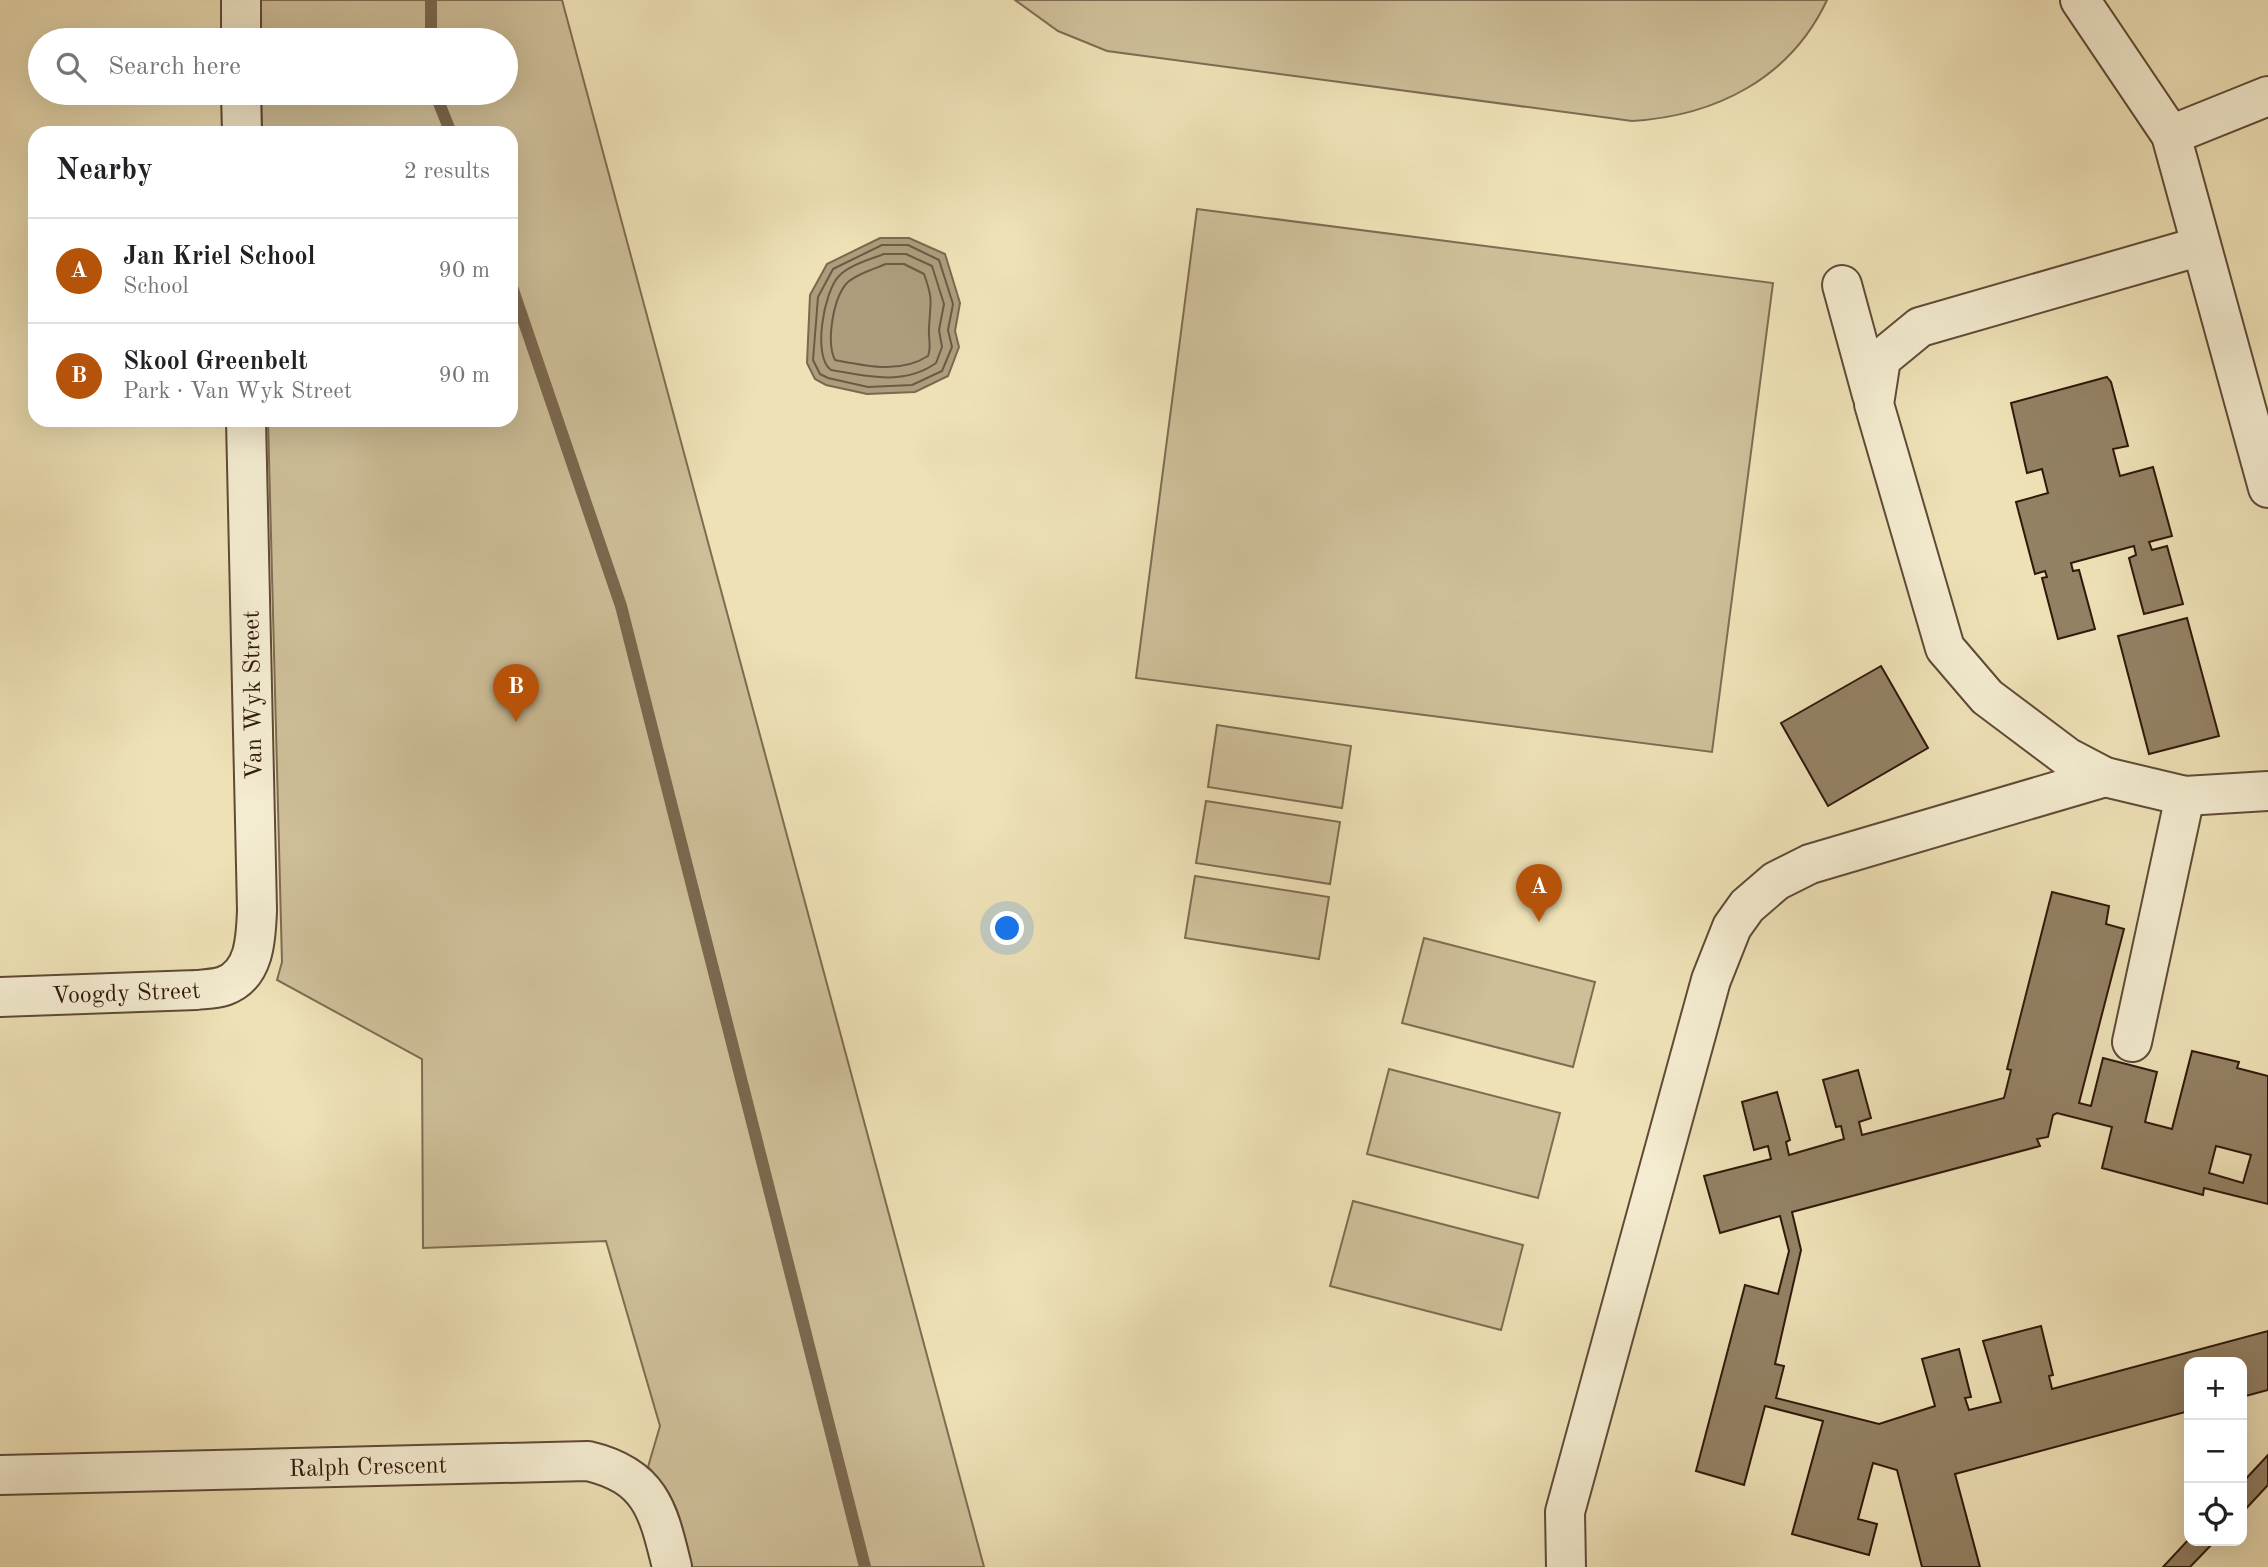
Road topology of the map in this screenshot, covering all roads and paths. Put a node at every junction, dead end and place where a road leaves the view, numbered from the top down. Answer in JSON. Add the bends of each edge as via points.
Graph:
{"nodes":[{"id":1,"x":241,"y":0,"type":"edge"},
{"id":2,"x":2080,"y":0,"type":"edge"},
{"id":3,"x":241,"y":28,"type":"edge"},
{"id":4,"x":2268,"y":96,"type":"edge"},
{"id":5,"x":241,"y":105,"type":"edge"},
{"id":6,"x":242,"y":126,"type":"edge"},
{"id":7,"x":2171,"y":135,"type":"junction"},
{"id":8,"x":2201,"y":246,"type":"junction"},
{"id":9,"x":1842,"y":285,"type":"dead end"},
{"id":10,"x":1874,"y":404,"type":"junction"},
{"id":11,"x":246,"y":427,"type":"edge"},
{"id":12,"x":2268,"y":488,"type":"edge"},
{"id":13,"x":2105,"y":776,"type":"junction"},
{"id":14,"x":2268,"y":791,"type":"edge"},
{"id":15,"x":2185,"y":796,"type":"junction"},
{"id":16,"x":247,"y":970,"type":"joint"},
{"id":17,"x":0,"y":997,"type":"edge"},
{"id":18,"x":2132,"y":1042,"type":"dead end"},
{"id":19,"x":0,"y":1475,"type":"edge"},
{"id":20,"x":672,"y":1567,"type":"edge"},
{"id":21,"x":1566,"y":1567,"type":"edge"}],
"edges":[{"from":1,"to":3,"type":"street"},
{"from":2,"to":7,"type":"street"},
{"from":4,"to":7,"type":"street"},
{"from":5,"to":6,"type":"street"},
{"from":7,"to":8,"type":"street"},
{"from":8,"to":10,"type":"street","via":[[1920,327],[1881,359]]},
{"from":8,"to":12,"type":"street"},
{"from":9,"to":10,"type":"street"},
{"from":10,"to":13,"type":"street","via":[[1945,648],[1987,697],[2067,757]]},
{"from":11,"to":16,"type":"street","name":"Van Wyk Street","via":[[257,910]]},
{"from":13,"to":15,"type":"street"},
{"from":13,"to":21,"type":"street","via":[[1810,864],[1758,895],[1732,927],[1700,1014],[1565,1512]]},
{"from":14,"to":15,"type":"street"},
{"from":15,"to":18,"type":"street"},
{"from":16,"to":17,"type":"street","name":"Voogdy Street","via":[[225,986],[196,990]]},
{"from":19,"to":20,"type":"street","name":"Ralph Crescent","via":[[587,1461],[627,1475],[650,1499],[659,1513]]}]}
